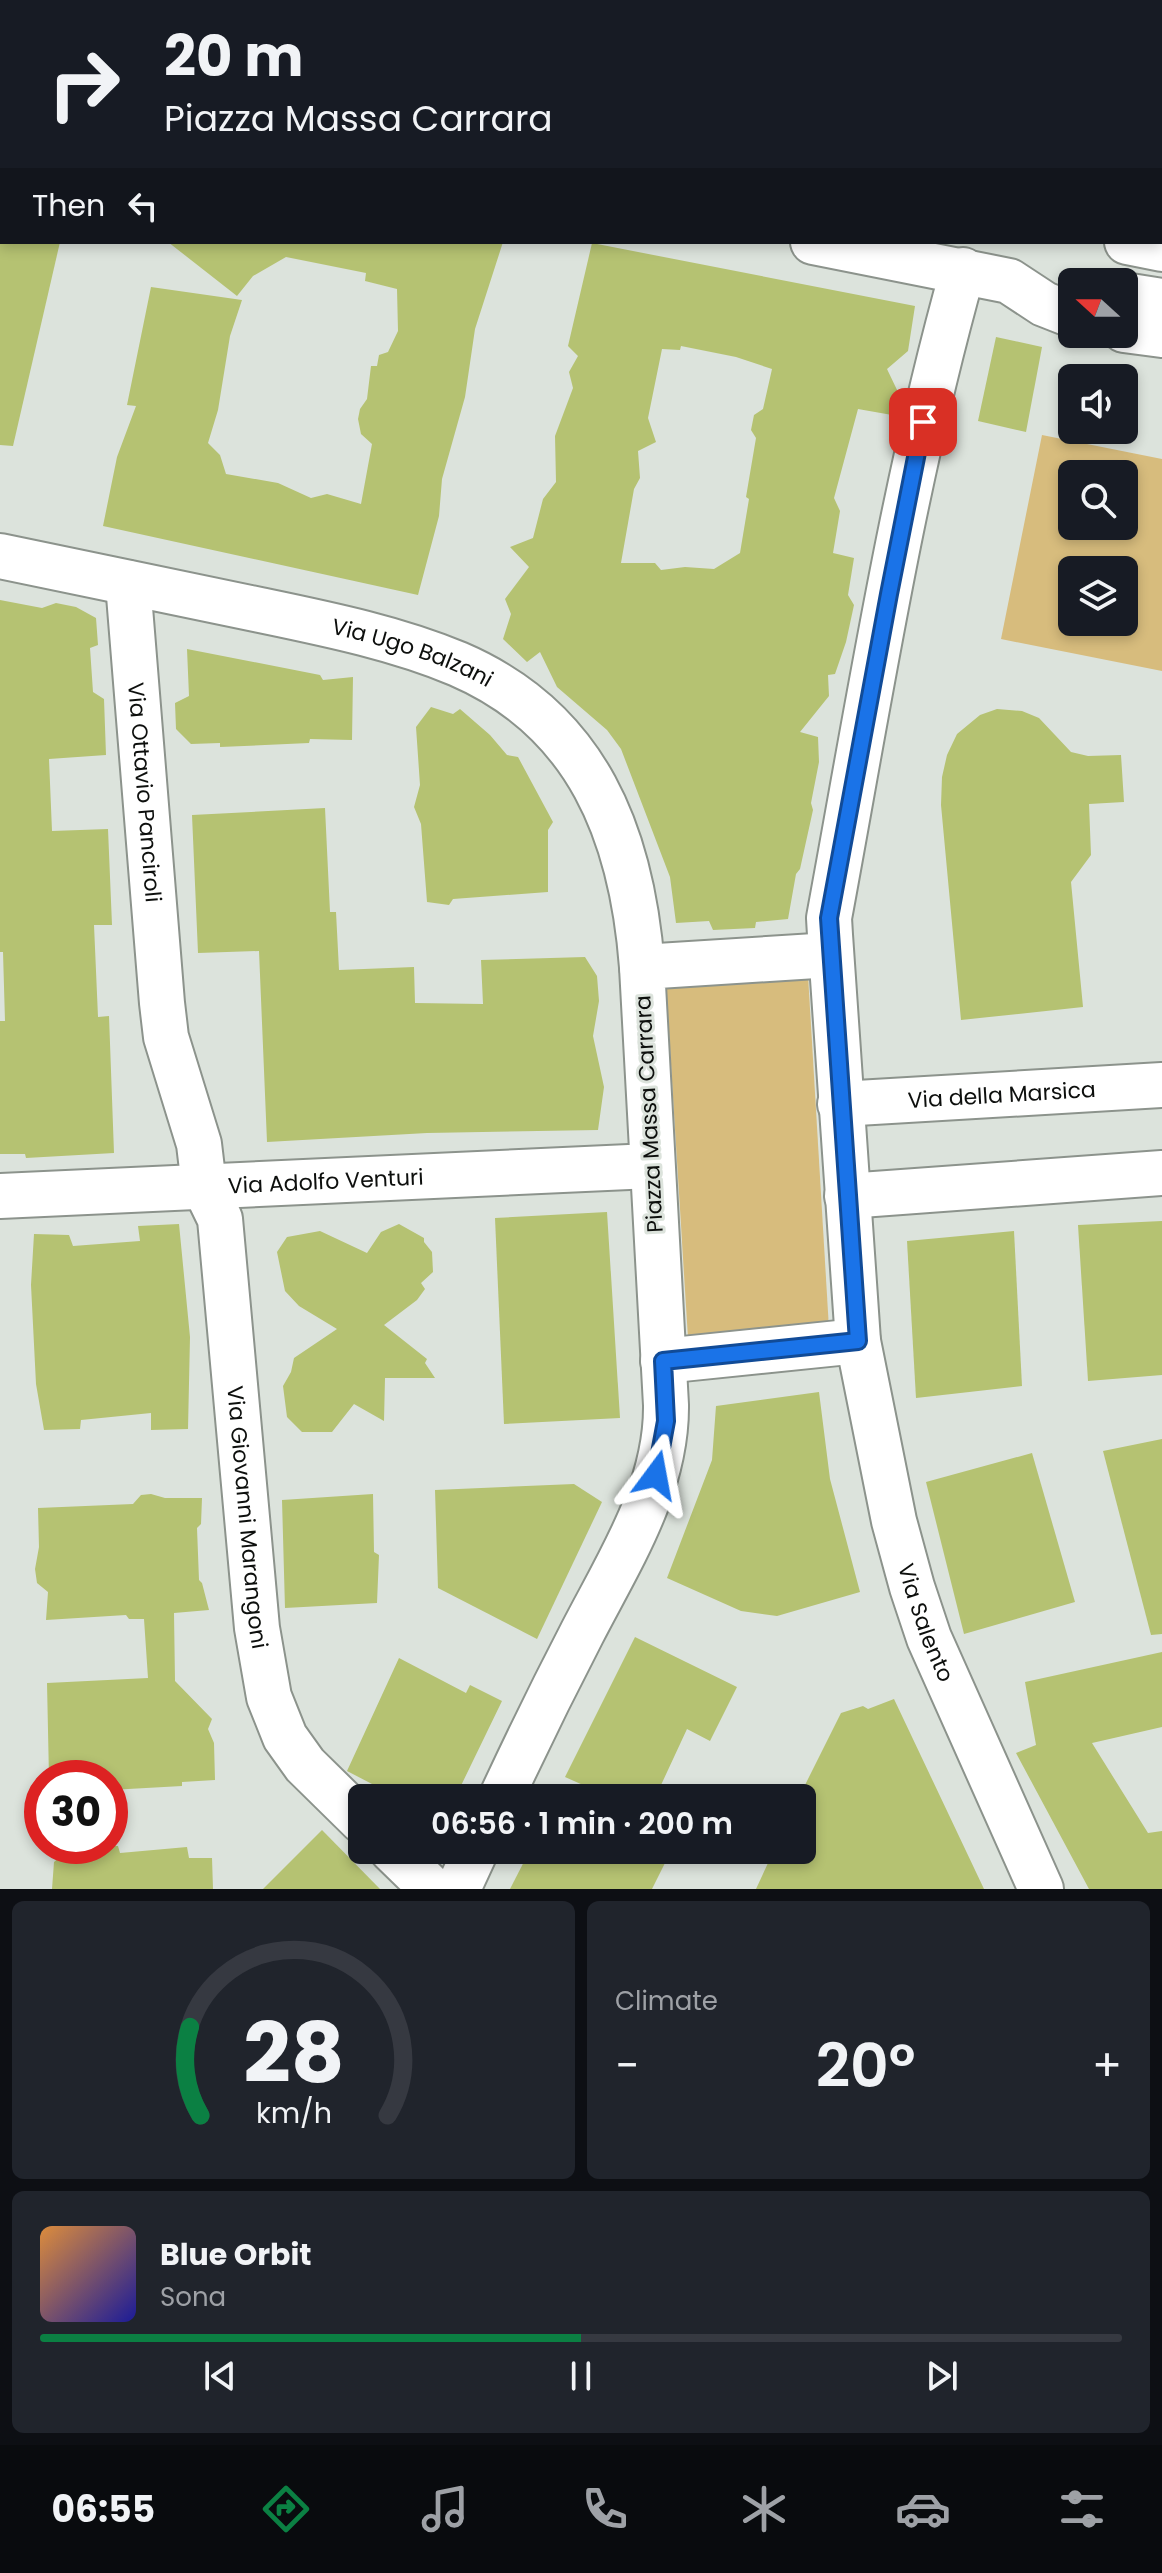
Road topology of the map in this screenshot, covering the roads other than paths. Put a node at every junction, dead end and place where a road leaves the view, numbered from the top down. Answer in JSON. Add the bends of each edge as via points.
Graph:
{"nodes":[{"id":1,"x":824,"y":244,"type":"edge"},
{"id":2,"x":1137,"y":244,"type":"edge"},
{"id":3,"x":1162,"y":249,"type":"edge"},
{"id":4,"x":963,"y":270,"type":"junction"},
{"id":5,"x":1009,"y":281,"type":"junction"},
{"id":6,"x":1058,"y":286,"type":"edge"},
{"id":7,"x":1138,"y":297,"type":"edge"},
{"id":8,"x":1162,"y":301,"type":"edge"},
{"id":9,"x":1058,"y":310,"type":"edge"},
{"id":10,"x":1138,"y":332,"type":"edge"},
{"id":11,"x":1162,"y":335,"type":"edge"},
{"id":12,"x":0,"y":556,"type":"edge"},
{"id":13,"x":128,"y":583,"type":"junction"},
{"id":14,"x":831,"y":955,"type":"junction"},
{"id":15,"x":642,"y":967,"type":"junction"},
{"id":16,"x":1162,"y":1085,"type":"edge"},
{"id":17,"x":840,"y":1104,"type":"junction"},
{"id":18,"x":651,"y":1166,"type":"junction"},
{"id":19,"x":1162,"y":1173,"type":"edge"},
{"id":20,"x":204,"y":1186,"type":"junction"},
{"id":21,"x":0,"y":1196,"type":"edge"},
{"id":22,"x":847,"y":1196,"type":"junction"},
{"id":23,"x":858,"y":1341,"type":"junction"},
{"id":24,"x":663,"y":1361,"type":"junction"},
{"id":25,"x":508,"y":1784,"type":"edge"},
{"id":26,"x":348,"y":1807,"type":"edge"},
{"id":27,"x":406,"y":1864,"type":"edge"},
{"id":28,"x":470,"y":1864,"type":"edge"},
{"id":29,"x":432,"y":1889,"type":"edge"},
{"id":30,"x":458,"y":1889,"type":"edge"},
{"id":31,"x":1041,"y":1889,"type":"edge"}],
"edges":[{"from":1,"to":4,"type":"street"},
{"from":2,"to":3,"type":"street"},
{"from":4,"to":5,"type":"street"},
{"from":4,"to":14,"type":"street","via":[[923,422],[889,594],[829,918]]},
{"from":5,"to":6,"type":"street"},
{"from":5,"to":9,"type":"street"},
{"from":7,"to":8,"type":"street"},
{"from":10,"to":11,"type":"street"},
{"from":12,"to":13,"type":"street","name":"Via Ugo Balzani"},
{"from":13,"to":15,"type":"street","name":"Via Ugo Balzani","via":[[398,643],[460,665],[515,697],[566,745],[603,800],[630,878]]},
{"from":13,"to":20,"type":"street","name":"Via Ottavio Panciroli","via":[[166,1037],[199,1144]]},
{"from":14,"to":15,"type":"street","name":"Piazza Massa Carrara"},
{"from":14,"to":17,"type":"street"},
{"from":15,"to":18,"type":"street","name":"Piazza Massa Carrara"},
{"from":16,"to":17,"type":"street","name":"Via della Marsica"},
{"from":17,"to":22,"type":"street"},
{"from":18,"to":20,"type":"street","name":"Via Adolfo Venturi"},
{"from":18,"to":24,"type":"street","name":"Piazza Massa Carrara"},
{"from":19,"to":22,"type":"street"},
{"from":20,"to":21,"type":"street","name":"Via Adolfo Venturi"},
{"from":20,"to":26,"type":"street","name":"Via Giovanni Marangoni","via":[[220,1219],[257,1628],[269,1697],[285,1737],[305,1765]]},
{"from":22,"to":23,"type":"street"},
{"from":23,"to":24,"type":"street"},
{"from":23,"to":31,"type":"street","name":"Via Salento","via":[[912,1587],[944,1675]]},
{"from":24,"to":25,"type":"street","name":"Piazza Massa Carrara","via":[[665,1434],[651,1490]]},
{"from":27,"to":29,"type":"street"},
{"from":28,"to":30,"type":"street"}]}
